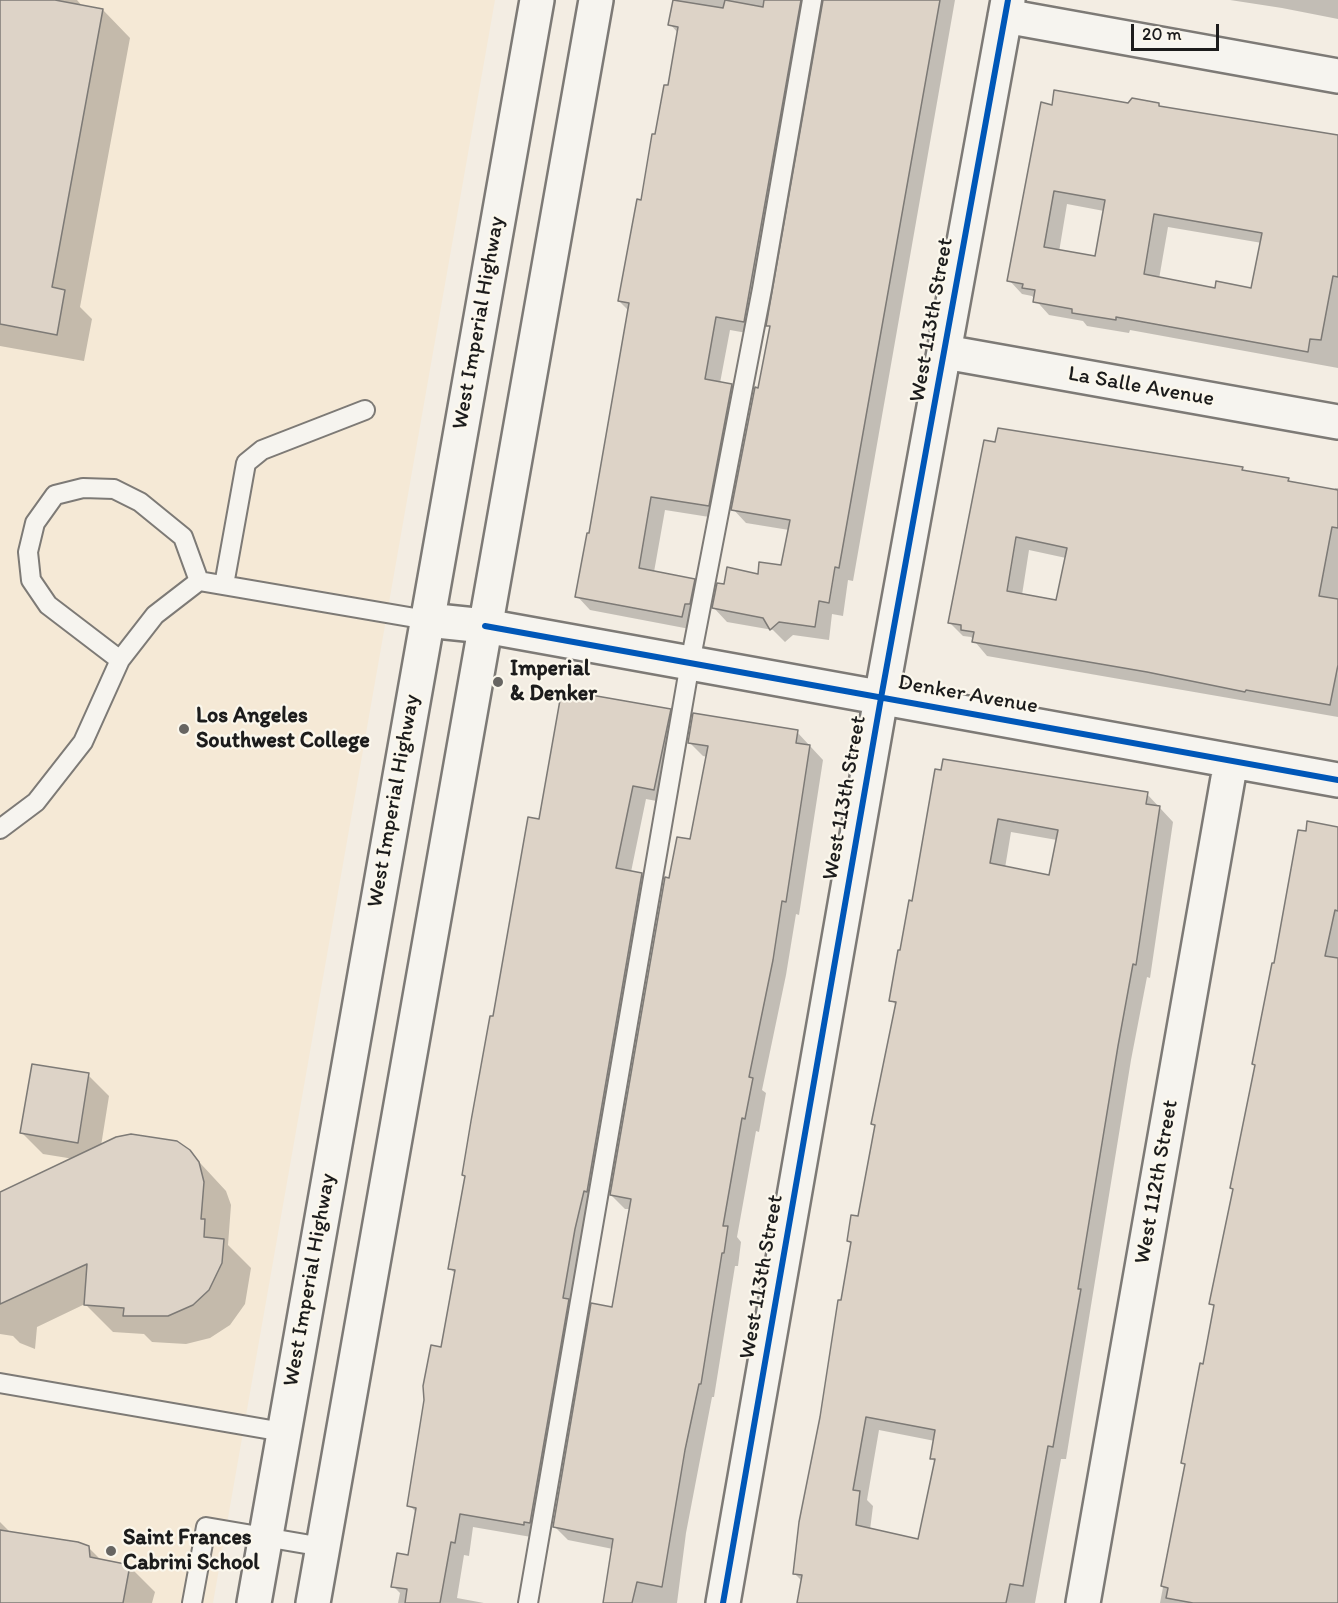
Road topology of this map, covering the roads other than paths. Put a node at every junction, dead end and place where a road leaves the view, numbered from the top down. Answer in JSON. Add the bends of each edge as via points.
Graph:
{"nodes":[{"id":1,"x":537,"y":0,"type":"edge"},
{"id":2,"x":596,"y":0,"type":"edge"},
{"id":3,"x":812,"y":0,"type":"edge"},
{"id":4,"x":1006,"y":8,"type":"edge"},
{"id":5,"x":1338,"y":76,"type":"edge"},
{"id":6,"x":945,"y":352,"type":"junction"},
{"id":7,"x":365,"y":410,"type":"dead end"},
{"id":8,"x":1338,"y":422,"type":"edge"},
{"id":9,"x":198,"y":581,"type":"junction"},
{"id":10,"x":224,"y":585,"type":"junction"},
{"id":11,"x":426,"y":620,"type":"junction"},
{"id":12,"x":485,"y":626,"type":"junction"},
{"id":13,"x":120,"y":660,"type":"junction"},
{"id":14,"x":690,"y":663,"type":"junction"},
{"id":15,"x":881,"y":698,"type":"junction"},
{"id":16,"x":1231,"y":761,"type":"junction"},
{"id":17,"x":1338,"y":780,"type":"edge"},
{"id":18,"x":0,"y":829,"type":"edge"},
{"id":19,"x":0,"y":1383,"type":"edge"},
{"id":20,"x":283,"y":1432,"type":"junction"},
{"id":21,"x":265,"y":1537,"type":"junction"},
{"id":22,"x":323,"y":1546,"type":"junction"},
{"id":23,"x":192,"y":1603,"type":"edge"},
{"id":24,"x":254,"y":1603,"type":"edge"},
{"id":25,"x":313,"y":1603,"type":"edge"},
{"id":26,"x":528,"y":1603,"type":"edge"},
{"id":27,"x":723,"y":1603,"type":"edge"},
{"id":28,"x":1083,"y":1603,"type":"edge"}],
"edges":[{"from":1,"to":11,"type":"street","name":"West Imperial Highway"},
{"from":2,"to":12,"type":"street"},
{"from":3,"to":14,"type":"lane","via":[[762,289]]},
{"from":4,"to":5,"type":"street"},
{"from":4,"to":6,"type":"street","name":"West 113th Street"},
{"from":6,"to":8,"type":"street","name":"La Salle Avenue"},
{"from":6,"to":15,"type":"street","name":"West 113th Street"},
{"from":7,"to":10,"type":"lane","via":[[262,450],[246,463]]},
{"from":9,"to":10,"type":"lane"},
{"from":9,"to":13,"type":"lane","via":[[155,615]]},
{"from":9,"to":13,"type":"lane","via":[[183,537],[140,502],[114,489],[83,488],[55,495],[35,523],[28,552],[31,580],[48,605]]},
{"from":10,"to":11,"type":"lane"},
{"from":11,"to":12,"type":"street","name":"Denker Avenue"},
{"from":11,"to":20,"type":"street","name":"West Imperial Highway"},
{"from":12,"to":14,"type":"street","name":"Denker Avenue"},
{"from":12,"to":22,"type":"street"},
{"from":13,"to":18,"type":"lane","via":[[83,742],[36,802]]},
{"from":14,"to":15,"type":"street","name":"Denker Avenue"},
{"from":14,"to":26,"type":"lane"},
{"from":15,"to":16,"type":"street","name":"Denker Avenue"},
{"from":15,"to":27,"type":"street","name":"West 113th Street"},
{"from":16,"to":17,"type":"street","name":"Denker Avenue"},
{"from":16,"to":28,"type":"street","name":"West 112th Street"},
{"from":19,"to":20,"type":"lane"},
{"from":20,"to":21,"type":"street","name":"West Imperial Highway"},
{"from":21,"to":22,"type":"lane"},
{"from":21,"to":23,"type":"lane","via":[[206,1527]]},
{"from":21,"to":24,"type":"street","name":"West Imperial Highway"},
{"from":22,"to":25,"type":"street"}]}
